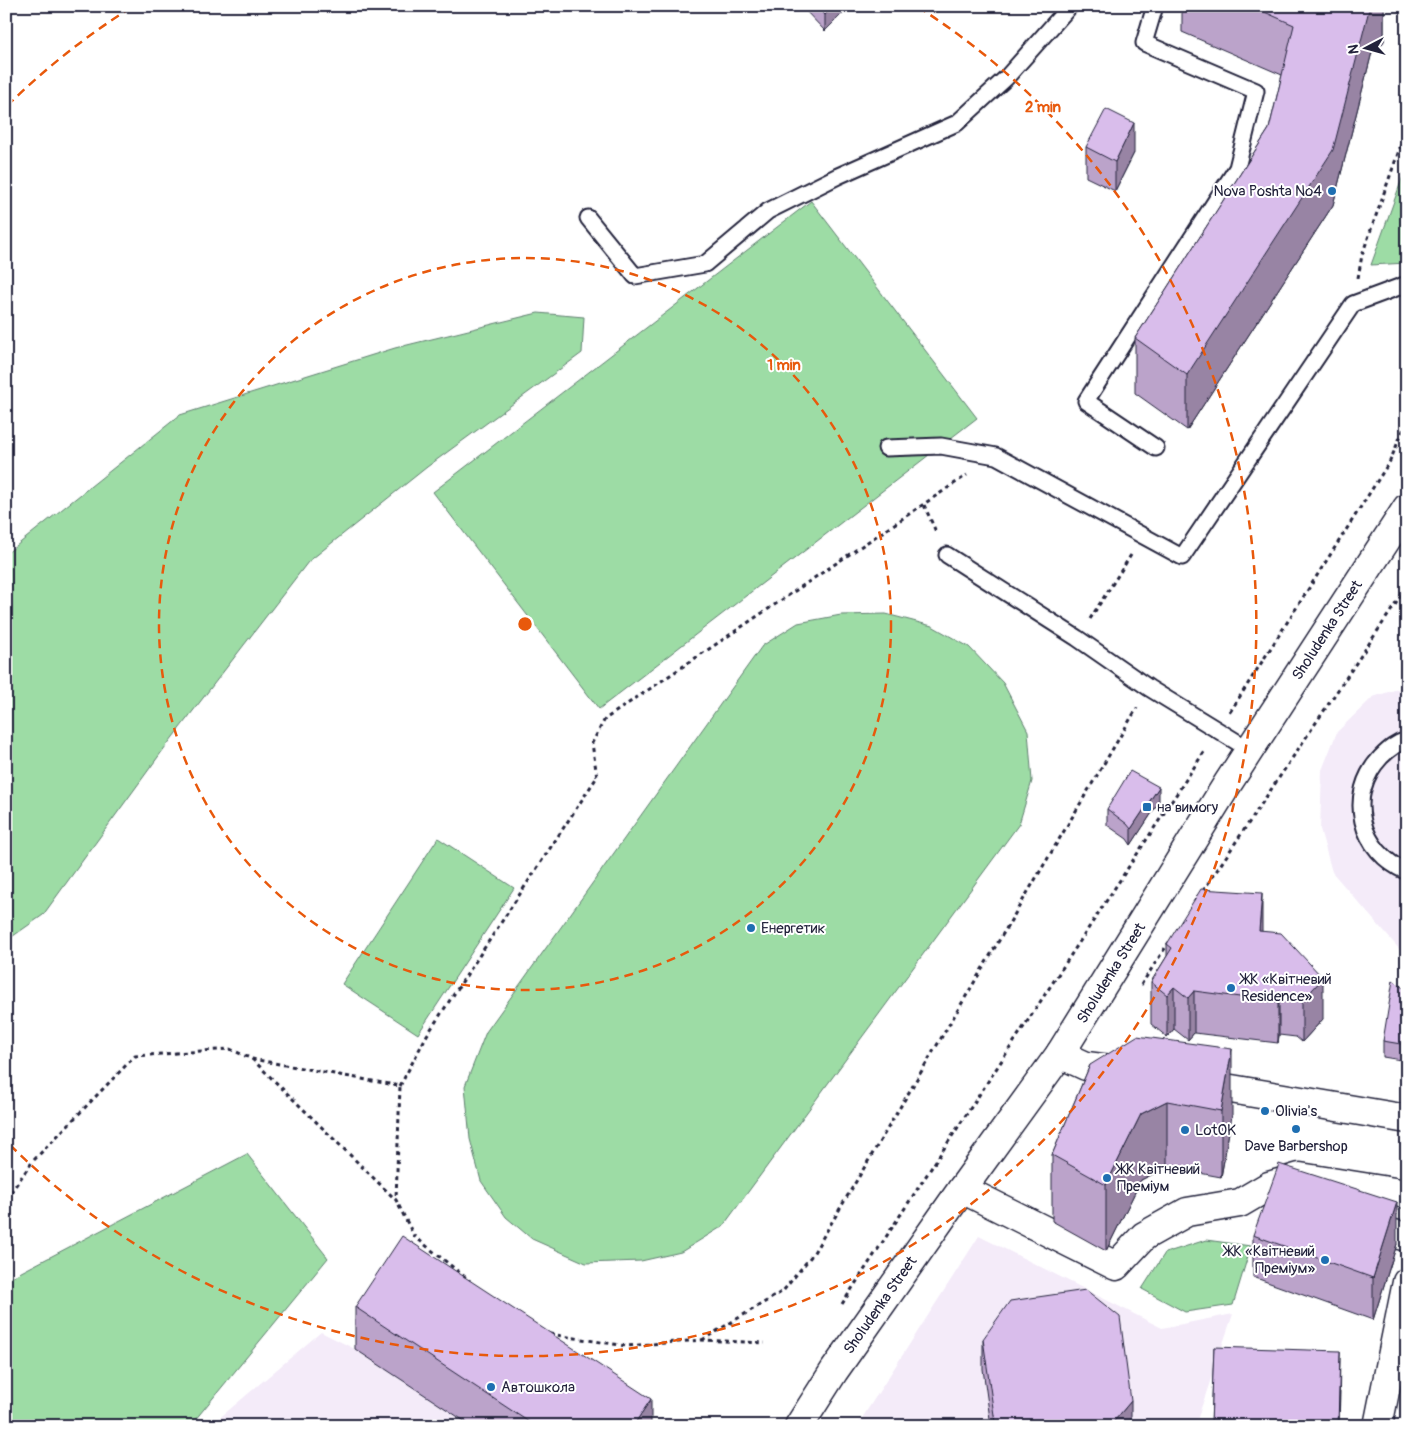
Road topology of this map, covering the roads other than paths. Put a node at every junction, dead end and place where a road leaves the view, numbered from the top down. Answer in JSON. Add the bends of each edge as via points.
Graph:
{"nodes":[{"id":1,"x":1070,"y":6,"type":"edge"},
{"id":2,"x":1155,"y":6,"type":"edge"},
{"id":3,"x":588,"y":218,"type":"dead end"},
{"id":4,"x":1407,"y":284,"type":"edge"},
{"id":5,"x":886,"y":448,"type":"dead end"},
{"id":6,"x":1156,"y":448,"type":"dead end"},
{"id":7,"x":1407,"y":508,"type":"edge"},
{"id":8,"x":947,"y":555,"type":"road end"},
{"id":9,"x":1407,"y":740,"type":"edge"},
{"id":10,"x":1250,"y":750,"type":"junction"},
{"id":11,"x":1407,"y":872,"type":"edge"},
{"id":12,"x":1060,"y":1054,"type":"junction"},
{"id":13,"x":1407,"y":1119,"type":"edge"},
{"id":14,"x":962,"y":1189,"type":"junction"},
{"id":15,"x":1407,"y":1194,"type":"edge"},
{"id":16,"x":1352,"y":1224,"type":"edge"},
{"id":17,"x":1407,"y":1237,"type":"edge"},
{"id":18,"x":1407,"y":1282,"type":"edge"},
{"id":19,"x":798,"y":1426,"type":"edge"},
{"id":20,"x":1378,"y":1426,"type":"edge"}],
"edges":[{"from":1,"to":3,"type":"lane","via":[[1006,78],[957,123],[838,176],[768,212],[705,264],[635,276]]},
{"from":2,"to":6,"type":"lane","via":[[1144,43],[1256,91],[1237,168],[1086,401]]},
{"from":4,"to":5,"type":"lane","via":[[1354,304],[1182,557],[996,456],[941,446]]},
{"from":7,"to":10,"type":"main road","name":"Sholudenka Street"},
{"from":8,"to":10,"type":"lane","via":[[1149,688]]},
{"from":9,"to":11,"type":"lane","via":[[1389,749],[1372,767],[1362,789],[1360,813],[1372,846],[1384,859]]},
{"from":10,"to":12,"type":"main road","name":"Sholudenka Street"},
{"from":12,"to":13,"type":"main road","via":[[1086,1066]]},
{"from":12,"to":14,"type":"main road","name":"Sholudenka Street"},
{"from":14,"to":15,"type":"main road","via":[[1116,1266],[1144,1236],[1187,1212],[1240,1203],[1269,1186],[1300,1178]]},
{"from":14,"to":19,"type":"main road","name":"Sholudenka Street"},
{"from":16,"to":17,"type":"main road"},
{"from":18,"to":20,"type":"main road"}]}
